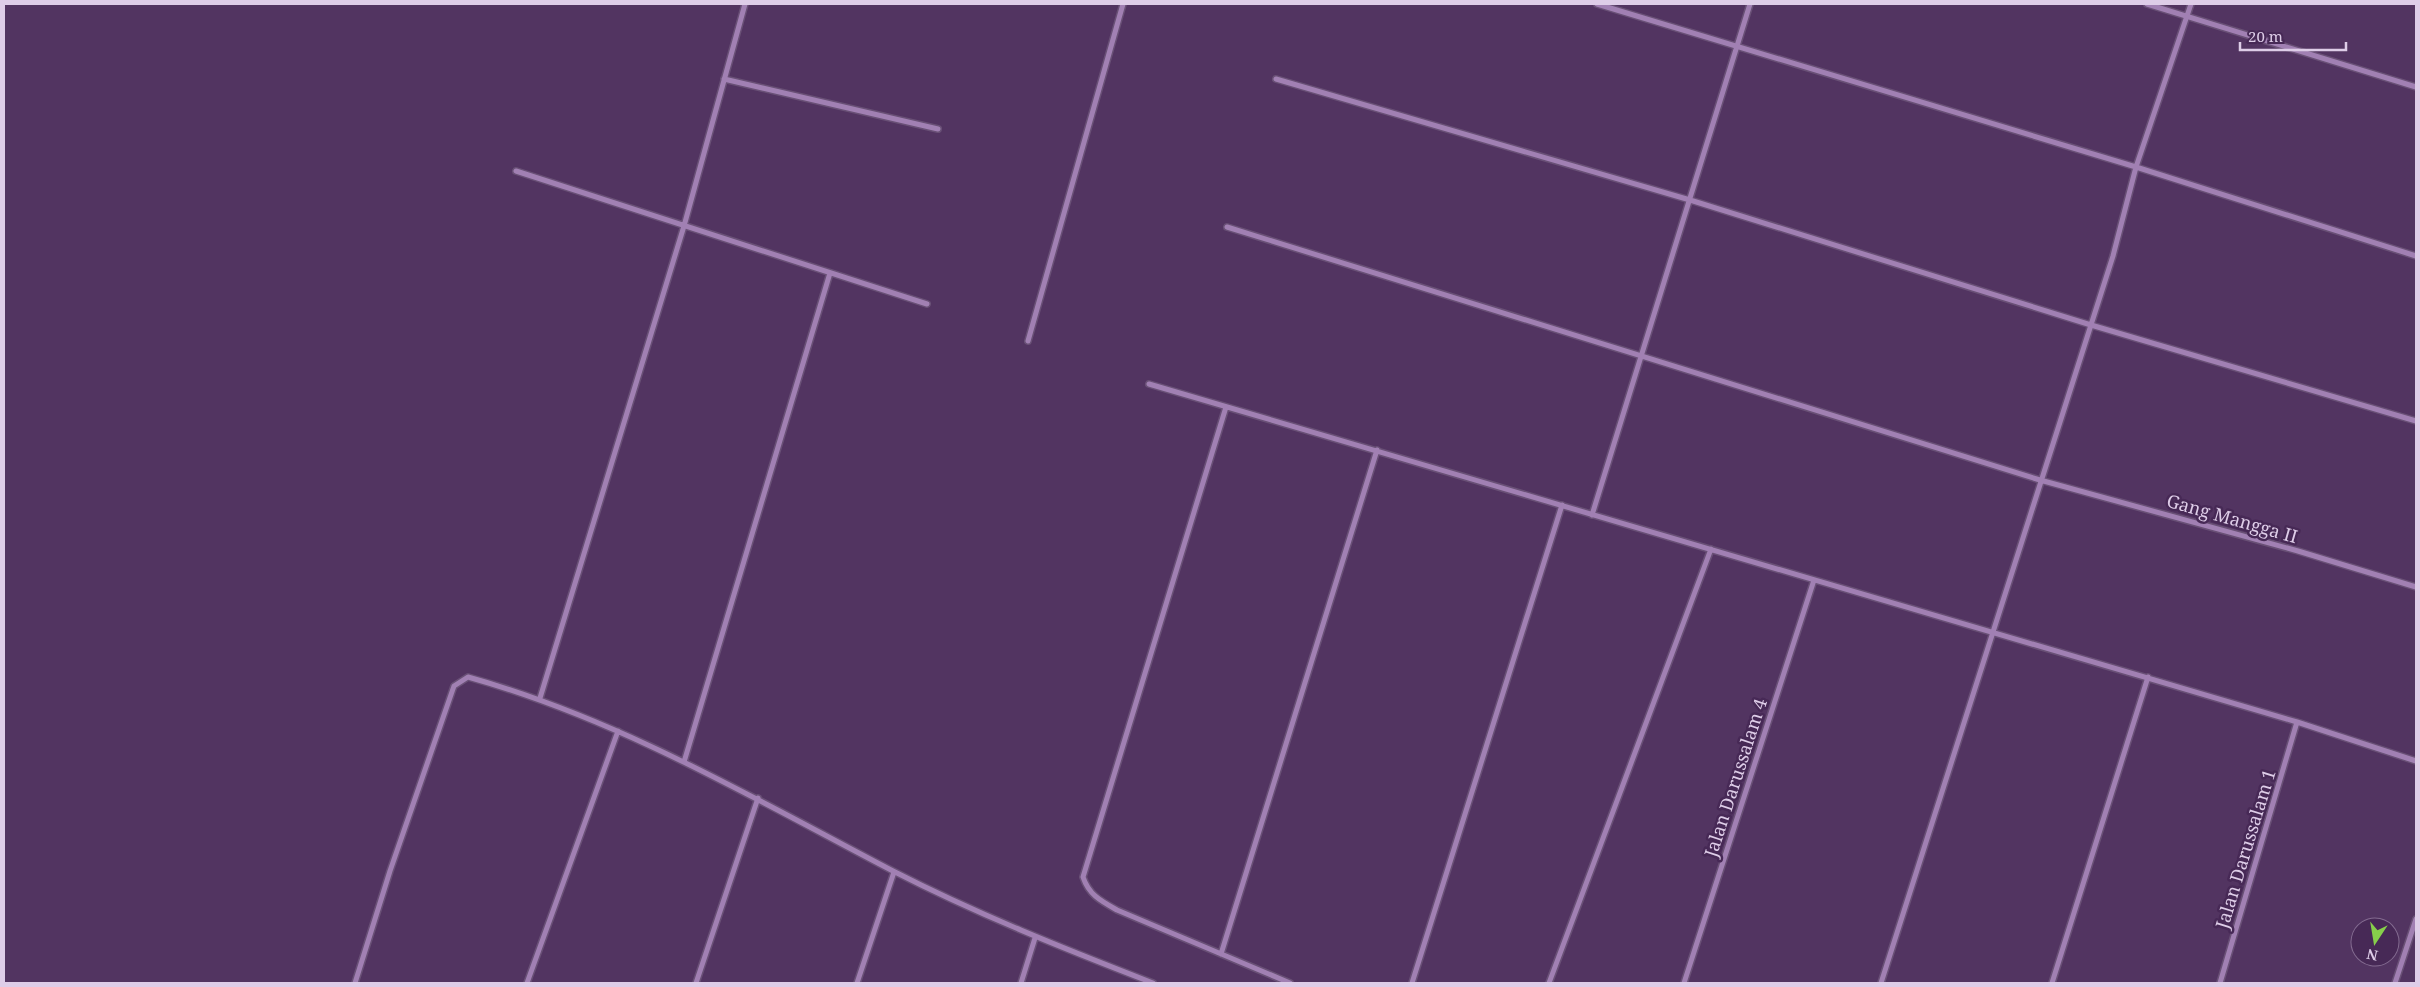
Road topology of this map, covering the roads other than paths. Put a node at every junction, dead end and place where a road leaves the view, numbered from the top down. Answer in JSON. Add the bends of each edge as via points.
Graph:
{"nodes":[{"id":1,"x":745,"y":4,"type":"edge"},
{"id":2,"x":1123,"y":4,"type":"edge"},
{"id":3,"x":1597,"y":4,"type":"edge"},
{"id":4,"x":1750,"y":4,"type":"edge"},
{"id":5,"x":2147,"y":4,"type":"edge"},
{"id":6,"x":2191,"y":4,"type":"edge"},
{"id":7,"x":2187,"y":16,"type":"junction"},
{"id":8,"x":1736,"y":46,"type":"junction"},
{"id":9,"x":724,"y":79,"type":"junction"},
{"id":10,"x":1276,"y":79,"type":"dead end"},
{"id":11,"x":2416,"y":87,"type":"edge"},
{"id":12,"x":938,"y":129,"type":"dead end"},
{"id":13,"x":2136,"y":167,"type":"junction"},
{"id":14,"x":516,"y":171,"type":"dead end"},
{"id":15,"x":1690,"y":200,"type":"junction"},
{"id":16,"x":684,"y":226,"type":"junction"},
{"id":17,"x":1227,"y":227,"type":"dead end"},
{"id":18,"x":2416,"y":256,"type":"edge"},
{"id":19,"x":830,"y":273,"type":"junction"},
{"id":20,"x":927,"y":304,"type":"dead end"},
{"id":21,"x":2091,"y":324,"type":"junction"},
{"id":22,"x":1028,"y":342,"type":"dead end"},
{"id":23,"x":1640,"y":355,"type":"junction"},
{"id":24,"x":1149,"y":384,"type":"dead end"},
{"id":25,"x":1226,"y":407,"type":"junction"},
{"id":26,"x":2416,"y":421,"type":"edge"},
{"id":27,"x":1377,"y":450,"type":"junction"},
{"id":28,"x":2040,"y":480,"type":"junction"},
{"id":29,"x":1562,"y":505,"type":"junction"},
{"id":30,"x":1592,"y":515,"type":"junction"},
{"id":31,"x":1711,"y":549,"type":"junction"},
{"id":32,"x":1814,"y":580,"type":"junction"},
{"id":33,"x":2416,"y":587,"type":"edge"},
{"id":34,"x":1992,"y":632,"type":"junction"},
{"id":35,"x":2148,"y":677,"type":"junction"},
{"id":36,"x":540,"y":698,"type":"junction"},
{"id":37,"x":2298,"y":722,"type":"junction"},
{"id":38,"x":618,"y":731,"type":"junction"},
{"id":39,"x":2416,"y":761,"type":"edge"},
{"id":40,"x":684,"y":762,"type":"junction"},
{"id":41,"x":758,"y":798,"type":"junction"},
{"id":42,"x":894,"y":872,"type":"junction"},
{"id":43,"x":2416,"y":919,"type":"edge"},
{"id":44,"x":1035,"y":938,"type":"junction"},
{"id":45,"x":1221,"y":954,"type":"junction"},
{"id":46,"x":355,"y":983,"type":"edge"},
{"id":47,"x":526,"y":983,"type":"edge"},
{"id":48,"x":696,"y":983,"type":"edge"},
{"id":49,"x":857,"y":983,"type":"edge"},
{"id":50,"x":1021,"y":983,"type":"edge"},
{"id":51,"x":1153,"y":983,"type":"edge"},
{"id":52,"x":1290,"y":983,"type":"edge"},
{"id":53,"x":1412,"y":983,"type":"edge"},
{"id":54,"x":1549,"y":983,"type":"edge"},
{"id":55,"x":1684,"y":983,"type":"edge"},
{"id":56,"x":1881,"y":983,"type":"edge"},
{"id":57,"x":2052,"y":983,"type":"edge"},
{"id":58,"x":2220,"y":983,"type":"edge"},
{"id":59,"x":2395,"y":983,"type":"edge"}],
"edges":[{"from":1,"to":9,"type":"street"},
{"from":2,"to":22,"type":"street"},
{"from":3,"to":8,"type":"street"},
{"from":4,"to":8,"type":"street"},
{"from":5,"to":7,"type":"street"},
{"from":6,"to":7,"type":"street"},
{"from":7,"to":11,"type":"street"},
{"from":7,"to":13,"type":"street"},
{"from":8,"to":13,"type":"street"},
{"from":8,"to":15,"type":"street"},
{"from":9,"to":12,"type":"street"},
{"from":9,"to":16,"type":"street"},
{"from":10,"to":15,"type":"street"},
{"from":13,"to":18,"type":"street"},
{"from":13,"to":21,"type":"street"},
{"from":14,"to":16,"type":"street"},
{"from":15,"to":21,"type":"street"},
{"from":15,"to":23,"type":"street"},
{"from":16,"to":19,"type":"street"},
{"from":16,"to":36,"type":"street"},
{"from":17,"to":23,"type":"street","name":"Gang Mangga II"},
{"from":19,"to":20,"type":"street"},
{"from":19,"to":40,"type":"street"},
{"from":21,"to":26,"type":"street"},
{"from":21,"to":28,"type":"street"},
{"from":23,"to":28,"type":"street","name":"Gang Mangga II"},
{"from":23,"to":30,"type":"street"},
{"from":24,"to":25,"type":"street"},
{"from":25,"to":27,"type":"street"},
{"from":25,"to":45,"type":"street","via":[[1083,877],[1094,896],[1117,910]]},
{"from":27,"to":29,"type":"street"},
{"from":27,"to":45,"type":"street"},
{"from":28,"to":33,"type":"street","name":"Gang Mangga II"},
{"from":28,"to":34,"type":"street"},
{"from":29,"to":30,"type":"street"},
{"from":29,"to":53,"type":"street"},
{"from":30,"to":31,"type":"street"},
{"from":31,"to":32,"type":"street"},
{"from":31,"to":54,"type":"street"},
{"from":32,"to":34,"type":"street"},
{"from":32,"to":55,"type":"street","name":"Jalan Darussalam 4"},
{"from":34,"to":35,"type":"street"},
{"from":34,"to":56,"type":"street"},
{"from":35,"to":37,"type":"street"},
{"from":35,"to":57,"type":"street"},
{"from":36,"to":38,"type":"street"},
{"from":36,"to":46,"type":"street","via":[[468,677],[454,686]]},
{"from":37,"to":39,"type":"street"},
{"from":37,"to":58,"type":"street","name":"Jalan Darussalam 1"},
{"from":38,"to":40,"type":"street"},
{"from":38,"to":47,"type":"street"},
{"from":40,"to":41,"type":"street"},
{"from":41,"to":42,"type":"street"},
{"from":41,"to":48,"type":"street"},
{"from":42,"to":44,"type":"street"},
{"from":42,"to":49,"type":"street"},
{"from":43,"to":59,"type":"street"},
{"from":44,"to":50,"type":"street"},
{"from":44,"to":51,"type":"street"},
{"from":45,"to":52,"type":"street"}]}
